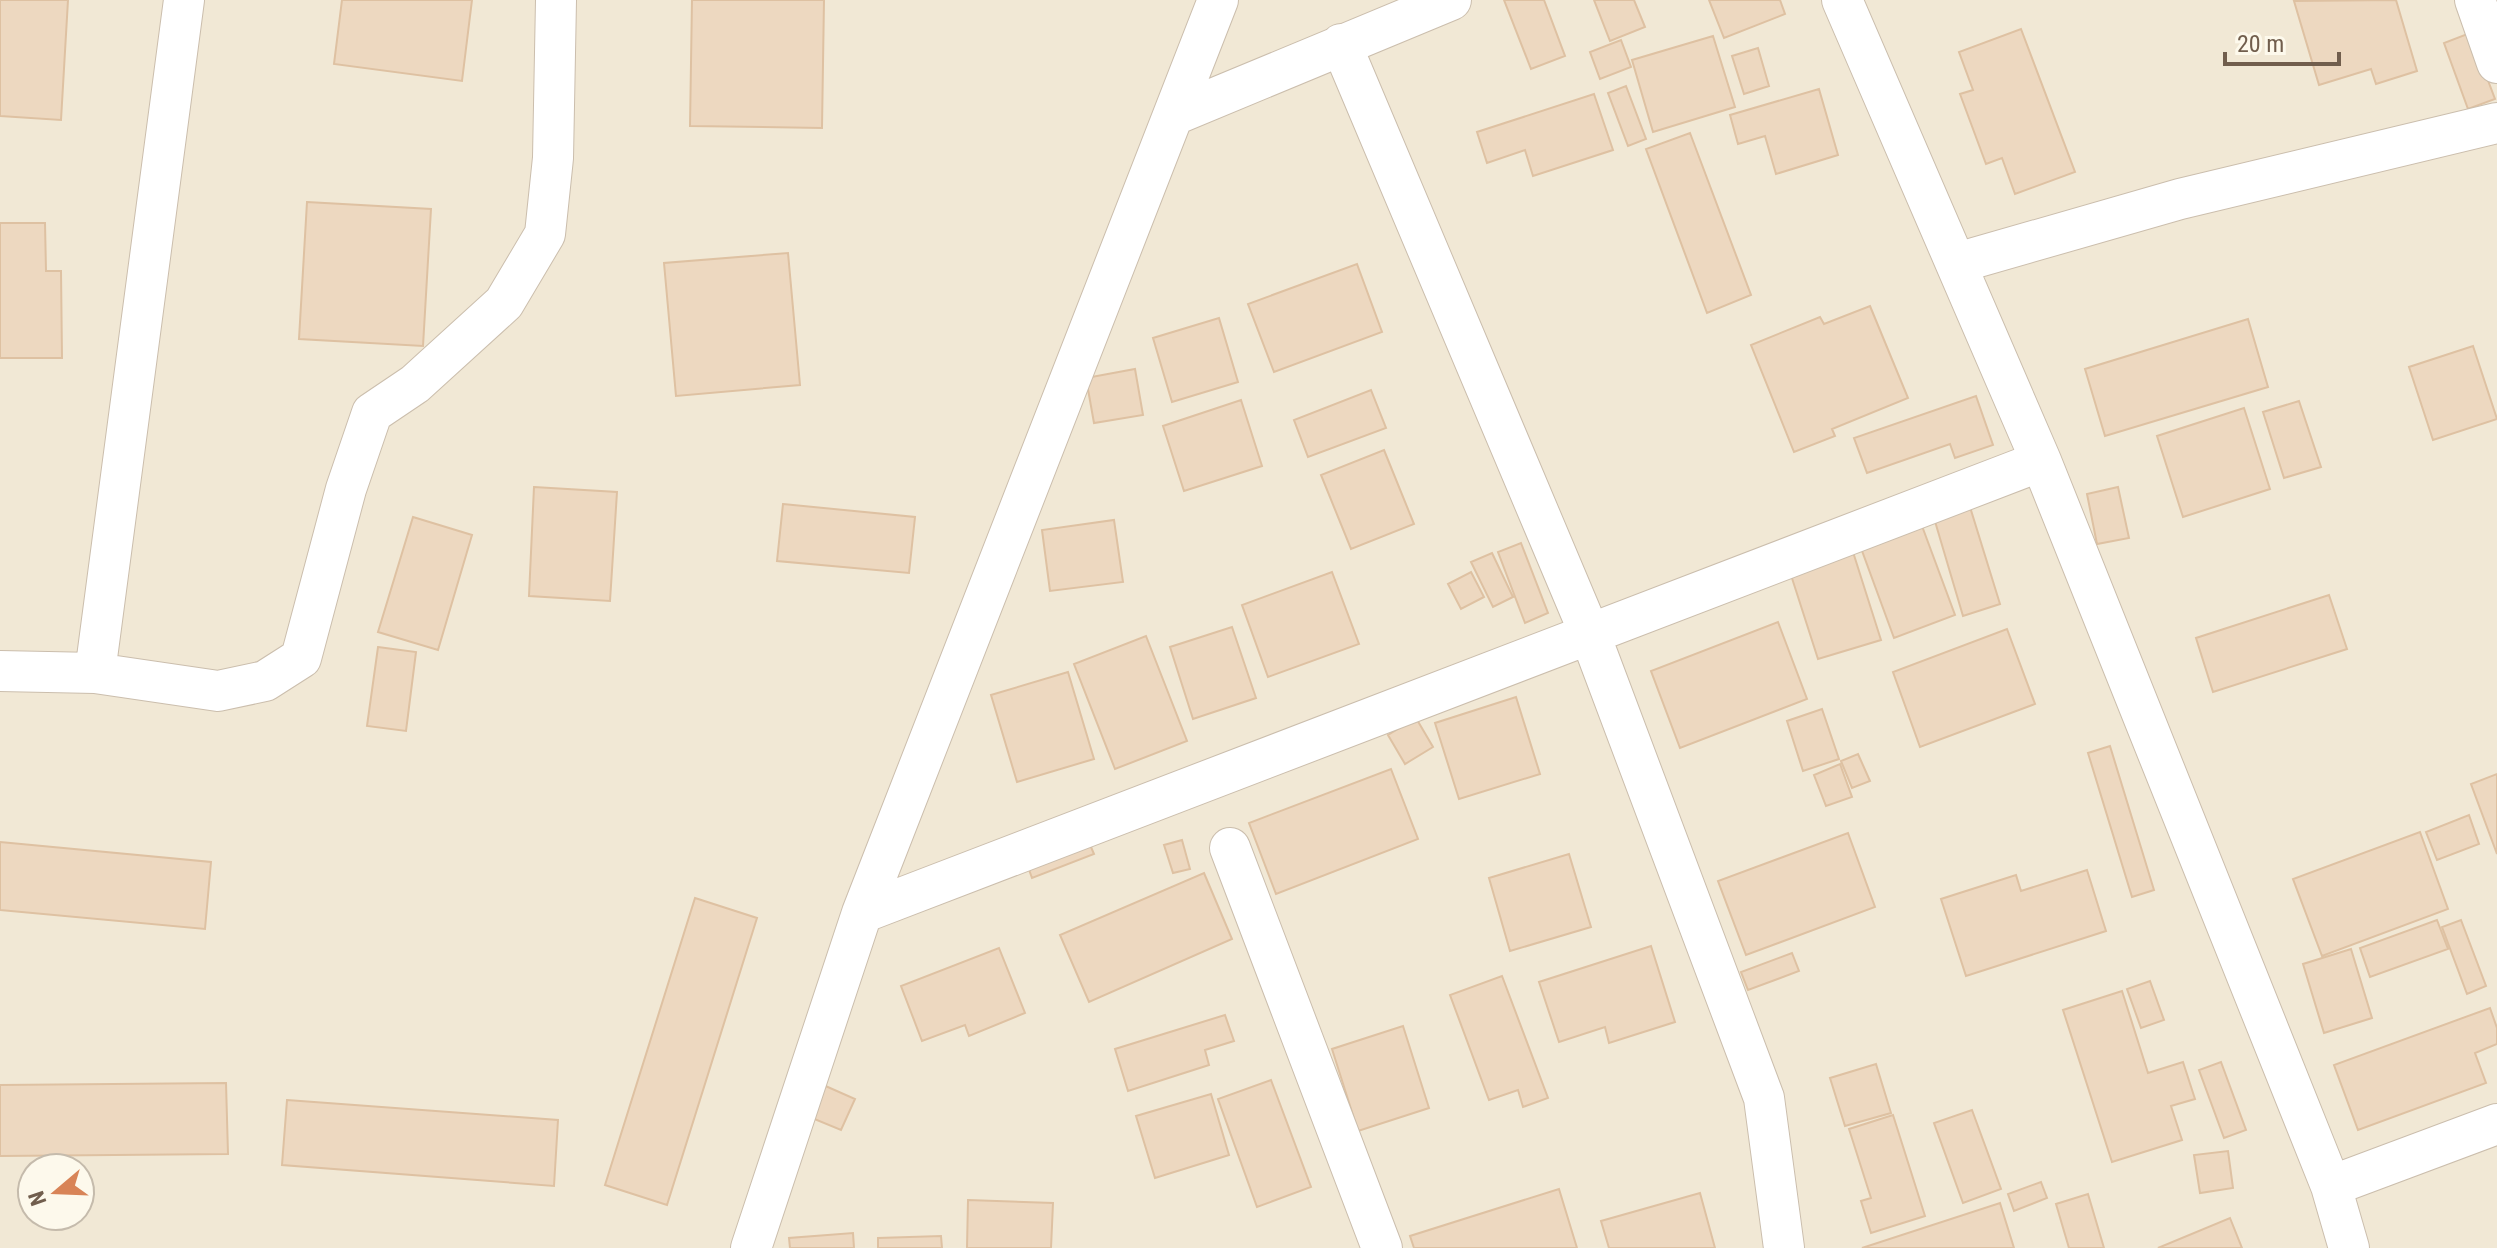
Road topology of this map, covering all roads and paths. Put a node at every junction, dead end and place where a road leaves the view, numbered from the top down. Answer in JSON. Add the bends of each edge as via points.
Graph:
{"nodes":[{"id":1,"x":184,"y":0,"type":"edge"},
{"id":2,"x":556,"y":0,"type":"edge"},
{"id":3,"x":1218,"y":0,"type":"edge"},
{"id":4,"x":1451,"y":0,"type":"edge"},
{"id":5,"x":1842,"y":0,"type":"edge"},
{"id":6,"x":2475,"y":0,"type":"edge"},
{"id":7,"x":1341,"y":44,"type":"junction"},
{"id":8,"x":2497,"y":63,"type":"edge"},
{"id":9,"x":1174,"y":115,"type":"junction"},
{"id":10,"x":2497,"y":123,"type":"edge"},
{"id":11,"x":1957,"y":263,"type":"junction"},
{"id":12,"x":2041,"y":461,"type":"junction"},
{"id":13,"x":1589,"y":632,"type":"junction"},
{"id":14,"x":0,"y":671,"type":"edge"},
{"id":15,"x":95,"y":673,"type":"junction"},
{"id":16,"x":1230,"y":848,"type":"dead end"},
{"id":17,"x":862,"y":913,"type":"junction"},
{"id":18,"x":2497,"y":1124,"type":"edge"},
{"id":19,"x":2331,"y":1186,"type":"junction"},
{"id":20,"x":751,"y":1248,"type":"edge"},
{"id":21,"x":1382,"y":1248,"type":"edge"},
{"id":22,"x":1784,"y":1248,"type":"edge"},
{"id":23,"x":2349,"y":1248,"type":"edge"}],
"edges":[{"from":1,"to":15,"type":"street"},
{"from":2,"to":15,"type":"street","via":[[553,158],[545,234],[504,303],[415,384],[372,413],[301,658],[265,681],[218,691]]},
{"from":3,"to":9,"type":"street"},
{"from":4,"to":7,"type":"street"},
{"from":5,"to":11,"type":"street"},
{"from":6,"to":8,"type":"street"},
{"from":7,"to":9,"type":"street"},
{"from":7,"to":13,"type":"street"},
{"from":9,"to":17,"type":"street"},
{"from":10,"to":11,"type":"street","via":[[2180,199]]},
{"from":11,"to":12,"type":"street"},
{"from":12,"to":13,"type":"street"},
{"from":12,"to":19,"type":"street"},
{"from":13,"to":17,"type":"street"},
{"from":13,"to":22,"type":"street","via":[[1764,1098]]},
{"from":14,"to":15,"type":"street"},
{"from":16,"to":21,"type":"street"},
{"from":17,"to":20,"type":"street"},
{"from":18,"to":19,"type":"street"},
{"from":19,"to":23,"type":"street"}]}
